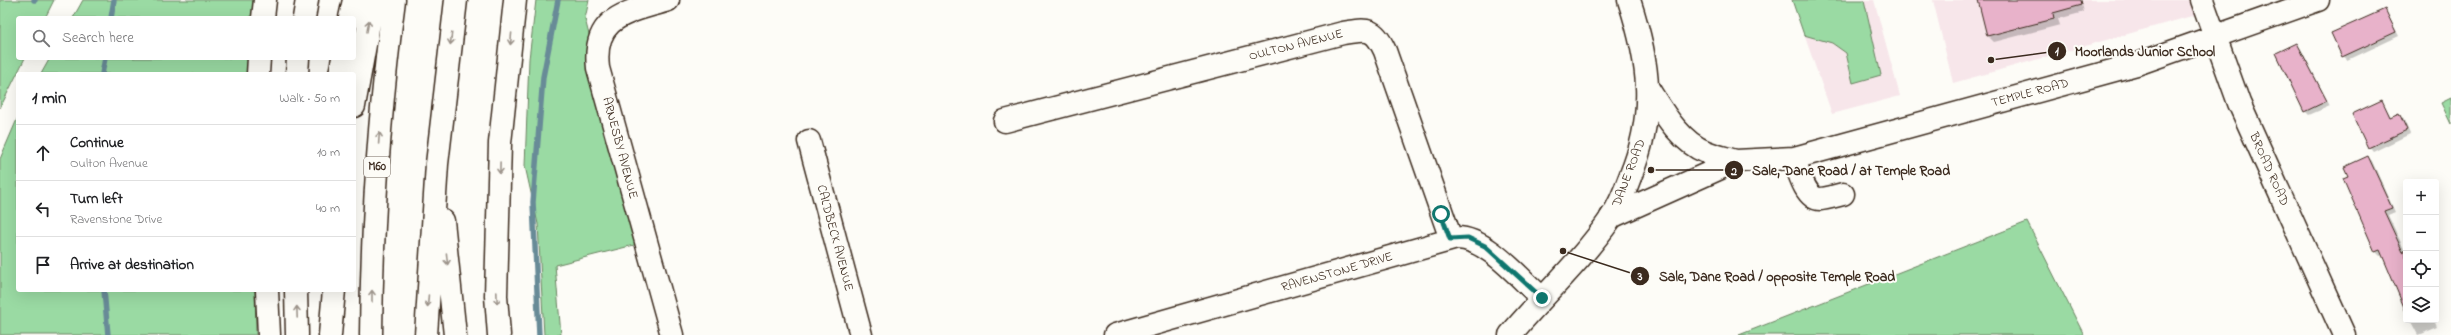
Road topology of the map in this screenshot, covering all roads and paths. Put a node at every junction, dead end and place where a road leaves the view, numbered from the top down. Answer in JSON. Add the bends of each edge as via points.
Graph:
{"nodes":[{"id":1,"x":265,"y":0,"type":"edge"},
{"id":2,"x":307,"y":0,"type":"edge"},
{"id":3,"x":354,"y":0,"type":"edge"},
{"id":4,"x":373,"y":0,"type":"edge"},
{"id":5,"x":394,"y":0,"type":"edge"},
{"id":6,"x":456,"y":0,"type":"edge"},
{"id":7,"x":515,"y":0,"type":"edge"},
{"id":8,"x":668,"y":0,"type":"edge"},
{"id":9,"x":1629,"y":0,"type":"edge"},
{"id":10,"x":2202,"y":0,"type":"edge"},
{"id":11,"x":2318,"y":0,"type":"edge"},
{"id":12,"x":263,"y":16,"type":"edge"},
{"id":13,"x":304,"y":16,"type":"edge"},
{"id":14,"x":350,"y":16,"type":"edge"},
{"id":15,"x":2214,"y":37,"type":"junction"},
{"id":16,"x":259,"y":60,"type":"edge"},
{"id":17,"x":298,"y":60,"type":"edge"},
{"id":18,"x":343,"y":60,"type":"edge"},
{"id":19,"x":258,"y":72,"type":"edge"},
{"id":20,"x":297,"y":72,"type":"edge"},
{"id":21,"x":340,"y":72,"type":"edge"},
{"id":22,"x":1648,"y":90,"type":"junction"},
{"id":23,"x":356,"y":95,"type":"edge"},
{"id":24,"x":1005,"y":121,"type":"dead end"},
{"id":25,"x":810,"y":141,"type":"dead end"},
{"id":26,"x":1794,"y":158,"type":"junction"},
{"id":27,"x":1736,"y":161,"type":"junction"},
{"id":28,"x":438,"y":164,"type":"junction"},
{"id":29,"x":1843,"y":194,"type":"dead end"},
{"id":30,"x":1611,"y":217,"type":"junction"},
{"id":31,"x":1450,"y":239,"type":"junction"},
{"id":32,"x":267,"y":292,"type":"edge"},
{"id":33,"x":296,"y":292,"type":"edge"},
{"id":34,"x":325,"y":292,"type":"edge"},
{"id":35,"x":334,"y":292,"type":"edge"},
{"id":36,"x":1542,"y":298,"type":"junction"},
{"id":37,"x":269,"y":335,"type":"edge"},
{"id":38,"x":298,"y":335,"type":"edge"},
{"id":39,"x":327,"y":335,"type":"edge"},
{"id":40,"x":330,"y":335,"type":"edge"},
{"id":41,"x":372,"y":335,"type":"edge"},
{"id":42,"x":426,"y":335,"type":"edge"},
{"id":43,"x":455,"y":335,"type":"edge"},
{"id":44,"x":499,"y":335,"type":"edge"},
{"id":45,"x":672,"y":335,"type":"edge"},
{"id":46,"x":861,"y":335,"type":"edge"},
{"id":47,"x":1115,"y":335,"type":"edge"},
{"id":48,"x":1510,"y":335,"type":"edge"},
{"id":49,"x":2344,"y":335,"type":"edge"}],
"edges":[{"from":1,"to":12,"type":"main road"},
{"from":2,"to":13,"type":"main road"},
{"from":3,"to":14,"type":"main road"},
{"from":23,"to":4,"type":"main road","one_way":true},
{"from":41,"to":5,"type":"main road","number":"M60","one_way":true,"via":[[374,206],[382,91]]},
{"from":6,"to":28,"type":"main road","one_way":true},
{"from":7,"to":44,"type":"main road","one_way":true,"via":[[500,143],[496,296]]},
{"from":8,"to":45,"type":"main road","name":"ARNESBY AVENUE","via":[[616,18],[600,37],[596,50],[598,68]]},
{"from":9,"to":22,"type":"main road","name":"DANE ROAD","via":[[1645,59]]},
{"from":10,"to":15,"type":"main road","name":"BROAD ROAD"},
{"from":11,"to":15,"type":"main road","name":"TEMPLE ROAD"},
{"from":15,"to":26,"type":"main road","name":"TEMPLE ROAD","via":[[2137,64]]},
{"from":15,"to":49,"type":"main road","name":"BROAD ROAD","via":[[2239,103]]},
{"from":16,"to":19,"type":"main road"},
{"from":17,"to":20,"type":"main road"},
{"from":18,"to":21,"type":"main road"},
{"from":22,"to":27,"type":"main road","name":"TEMPLE ROAD","via":[[1669,121],[1705,152]]},
{"from":22,"to":30,"type":"main road","name":"DANE ROAD","via":[[1644,136],[1625,191]]},
{"from":24,"to":31,"type":"main road","name":"OULTON AVENUE","via":[[1335,35],[1365,30],[1373,32],[1385,51]]},
{"from":25,"to":46,"type":"main road","name":"CALDBECK AVENUE"},
{"from":26,"to":27,"type":"main road","name":"TEMPLE ROAD"},
{"from":26,"to":29,"type":"main road","via":[[1805,187],[1812,196],[1819,199]]},
{"from":27,"to":30,"type":"main road","name":"TEMPLE ROAD"},
{"from":28,"to":42,"type":"main road","one_way":true},
{"from":28,"to":43,"type":"main road","one_way":true},
{"from":30,"to":36,"type":"main road","name":"DANE ROAD"},
{"from":31,"to":36,"type":"main road","name":"RAVENSTONE DRIVE","via":[[1468,238],[1485,246]]},
{"from":31,"to":47,"type":"main road","name":"RAVENSTONE DRIVE"},
{"from":32,"to":37,"type":"main road"},
{"from":38,"to":33,"type":"main road","one_way":true},
{"from":34,"to":39,"type":"main road"},
{"from":35,"to":40,"type":"main road"},
{"from":36,"to":48,"type":"main road","name":"DANE ROAD"}]}
